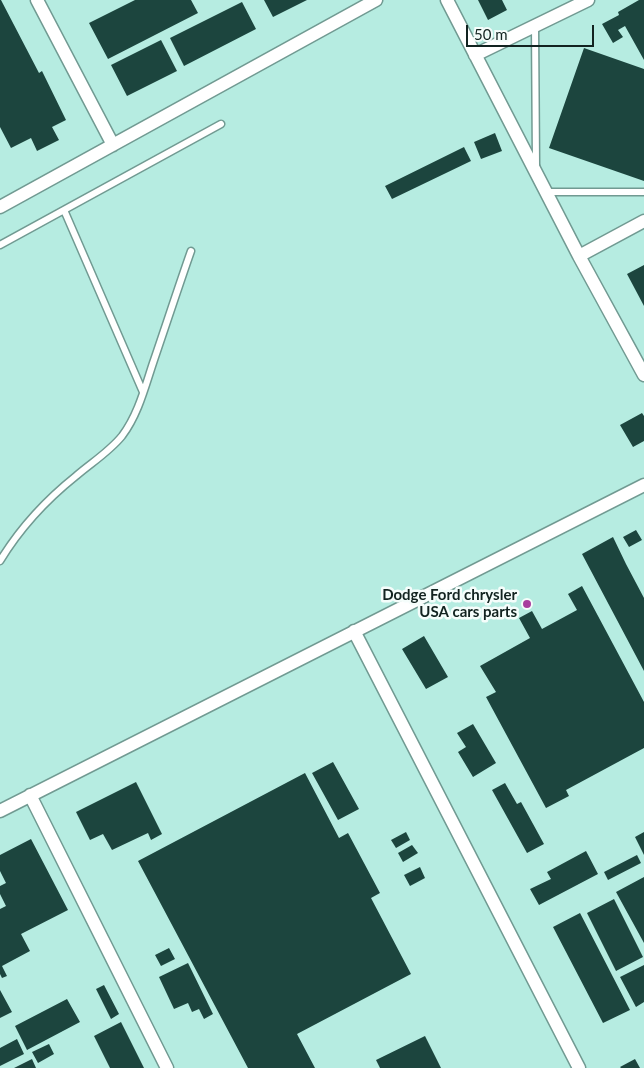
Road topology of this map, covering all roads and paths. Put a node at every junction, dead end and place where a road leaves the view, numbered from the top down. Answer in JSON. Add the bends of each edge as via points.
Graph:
{"nodes":[{"id":1,"x":37,"y":0,"type":"edge"},
{"id":2,"x":376,"y":0,"type":"edge"},
{"id":3,"x":446,"y":0,"type":"edge"},
{"id":4,"x":588,"y":0,"type":"edge"},
{"id":5,"x":535,"y":26,"type":"junction"},
{"id":6,"x":475,"y":55,"type":"junction"},
{"id":7,"x":221,"y":124,"type":"dead end"},
{"id":8,"x":112,"y":145,"type":"junction"},
{"id":9,"x":536,"y":171,"type":"junction"},
{"id":10,"x":546,"y":192,"type":"junction"},
{"id":11,"x":644,"y":192,"type":"edge"},
{"id":12,"x":0,"y":207,"type":"edge"},
{"id":13,"x":64,"y":210,"type":"junction"},
{"id":14,"x":644,"y":221,"type":"edge"},
{"id":15,"x":0,"y":245,"type":"edge"},
{"id":16,"x":191,"y":251,"type":"dead end"},
{"id":17,"x":579,"y":256,"type":"junction"},
{"id":18,"x":644,"y":375,"type":"edge"},
{"id":19,"x":143,"y":392,"type":"junction"},
{"id":20,"x":644,"y":485,"type":"edge"},
{"id":21,"x":0,"y":561,"type":"edge"},
{"id":22,"x":354,"y":631,"type":"junction"},
{"id":23,"x":30,"y":795,"type":"junction"},
{"id":24,"x":0,"y":811,"type":"edge"},
{"id":25,"x":167,"y":1068,"type":"edge"},
{"id":26,"x":579,"y":1068,"type":"edge"}],
"edges":[{"from":1,"to":8,"type":"street"},
{"from":2,"to":8,"type":"street"},
{"from":3,"to":6,"type":"street"},
{"from":4,"to":5,"type":"street"},
{"from":5,"to":6,"type":"street"},
{"from":5,"to":9,"type":"lane"},
{"from":6,"to":9,"type":"street"},
{"from":7,"to":13,"type":"lane"},
{"from":8,"to":12,"type":"street"},
{"from":9,"to":10,"type":"street"},
{"from":10,"to":11,"type":"lane"},
{"from":10,"to":17,"type":"street"},
{"from":13,"to":15,"type":"lane"},
{"from":13,"to":19,"type":"lane"},
{"from":14,"to":17,"type":"street"},
{"from":16,"to":19,"type":"lane"},
{"from":17,"to":18,"type":"street"},
{"from":19,"to":21,"type":"lane","via":[[124,434],[51,497]]},
{"from":20,"to":22,"type":"street"},
{"from":22,"to":23,"type":"street"},
{"from":22,"to":26,"type":"street"},
{"from":23,"to":24,"type":"street"},
{"from":23,"to":25,"type":"street"}]}
